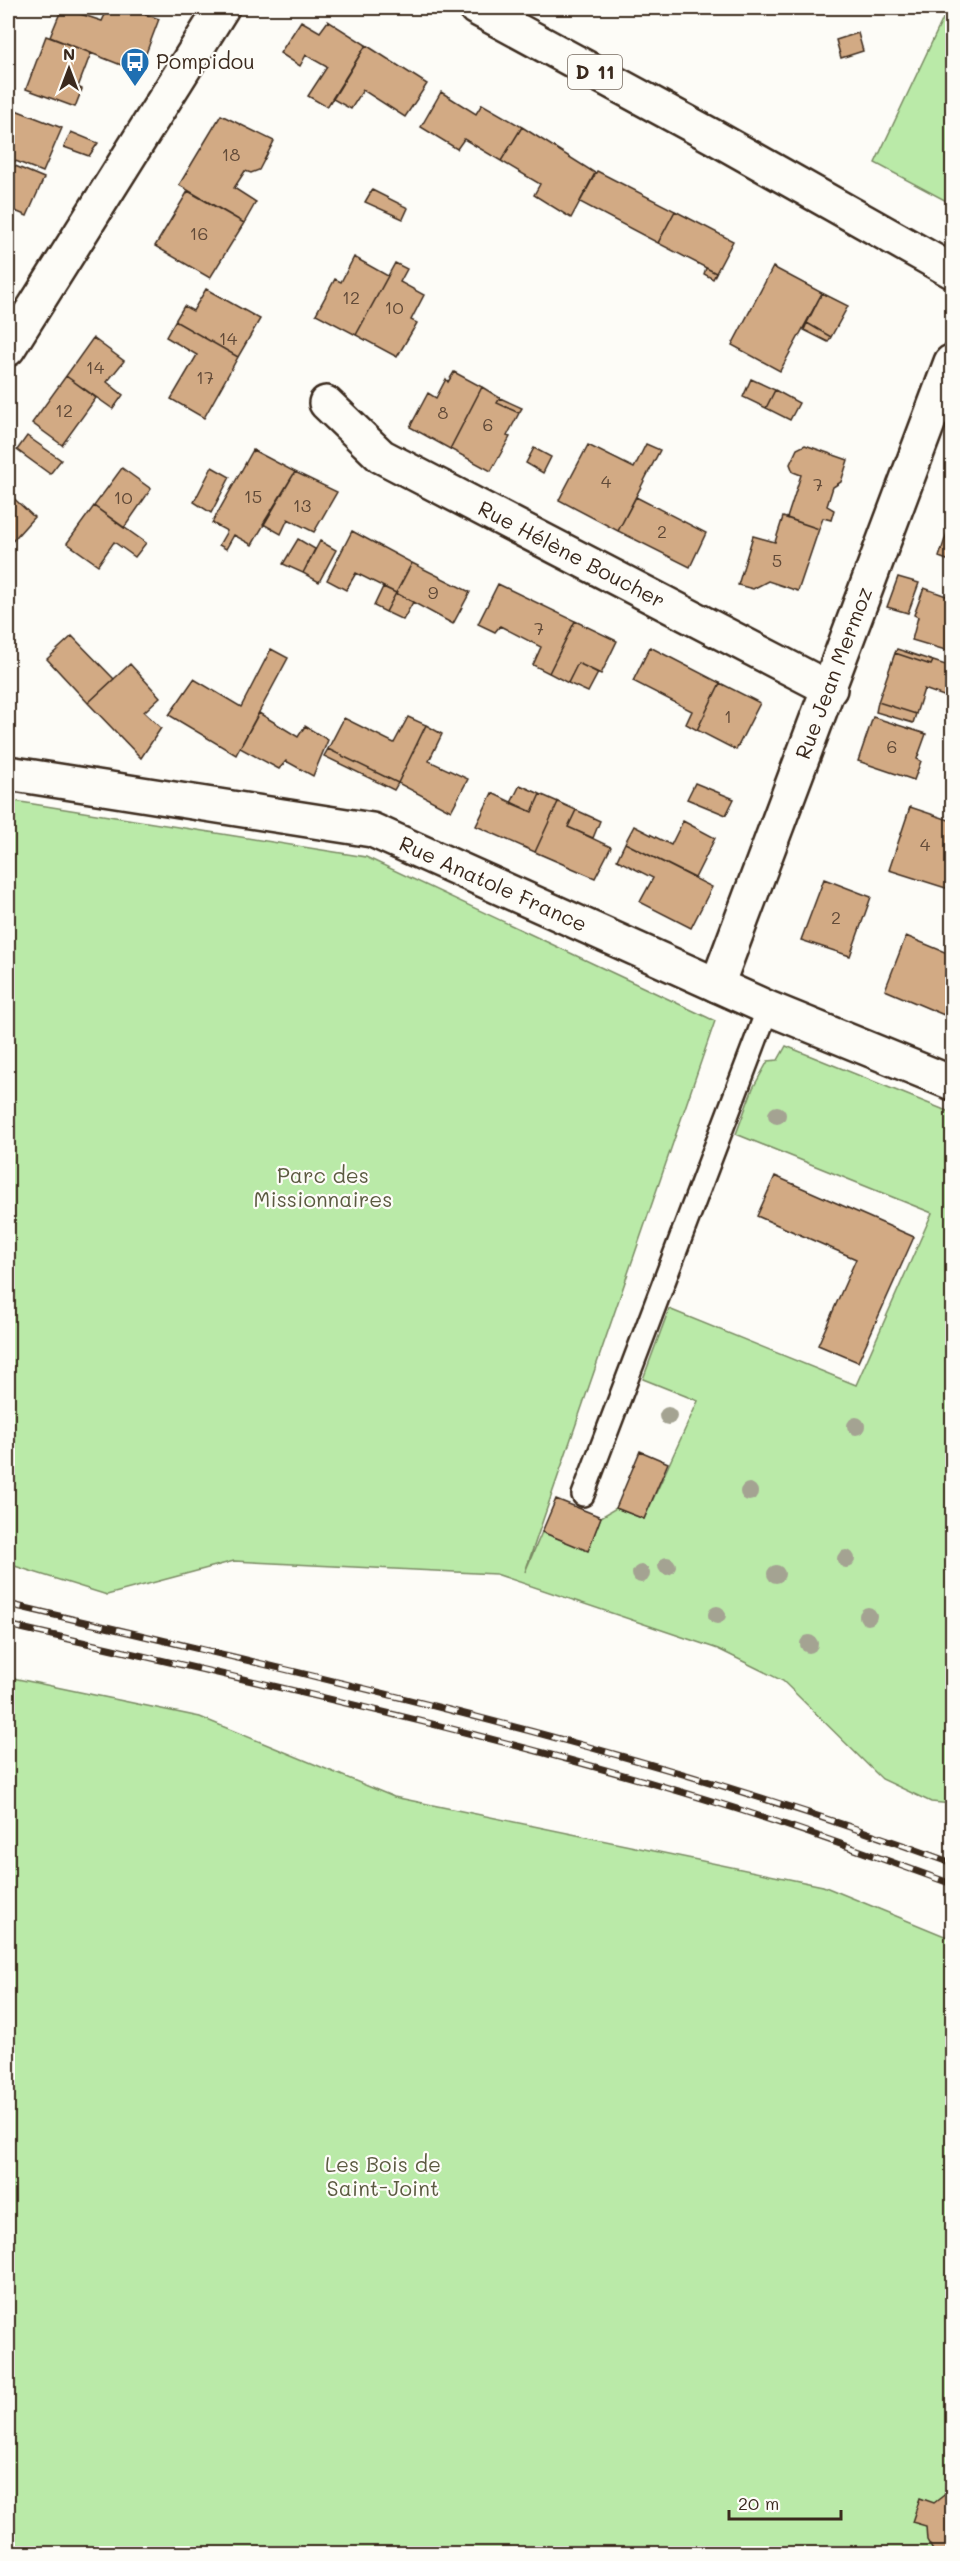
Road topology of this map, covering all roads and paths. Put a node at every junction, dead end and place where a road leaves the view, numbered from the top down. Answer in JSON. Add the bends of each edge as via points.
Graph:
{"nodes":[{"id":1,"x":222,"y":8,"type":"edge"},
{"id":2,"x":476,"y":8,"type":"edge"},
{"id":3,"x":714,"y":137,"type":"junction"},
{"id":4,"x":952,"y":247,"type":"edge"},
{"id":5,"x":952,"y":271,"type":"edge"},
{"id":6,"x":8,"y":349,"type":"edge"},
{"id":7,"x":951,"y":362,"type":"dead end"},
{"id":8,"x":326,"y":403,"type":"dead end"},
{"id":9,"x":830,"y":689,"type":"junction"},
{"id":10,"x":8,"y":773,"type":"edge"},
{"id":11,"x":717,"y":985,"type":"junction"},
{"id":12,"x":768,"y":1008,"type":"junction"},
{"id":13,"x":952,"y":1083,"type":"edge"},
{"id":14,"x":583,"y":1495,"type":"dead end"}],
"edges":[{"from":1,"to":6,"type":"street"},
{"from":2,"to":3,"type":"street","number":"D 11"},
{"from":3,"to":4,"type":"street","number":"D 11"},
{"from":3,"to":5,"type":"street","number":"D 11"},
{"from":7,"to":9,"type":"street","name":"Rue Jean Mermoz"},
{"from":8,"to":9,"type":"street","name":"Rue Hélène Boucher","via":[[381,456]]},
{"from":9,"to":11,"type":"street","name":"Rue Jean Mermoz"},
{"from":10,"to":11,"type":"street","name":"Rue Anatole France","via":[[372,830]]},
{"from":11,"to":12,"type":"street","name":"Rue Anatole France"},
{"from":12,"to":13,"type":"street","name":"Rue Anatole France"},
{"from":12,"to":14,"type":"lane"}]}
